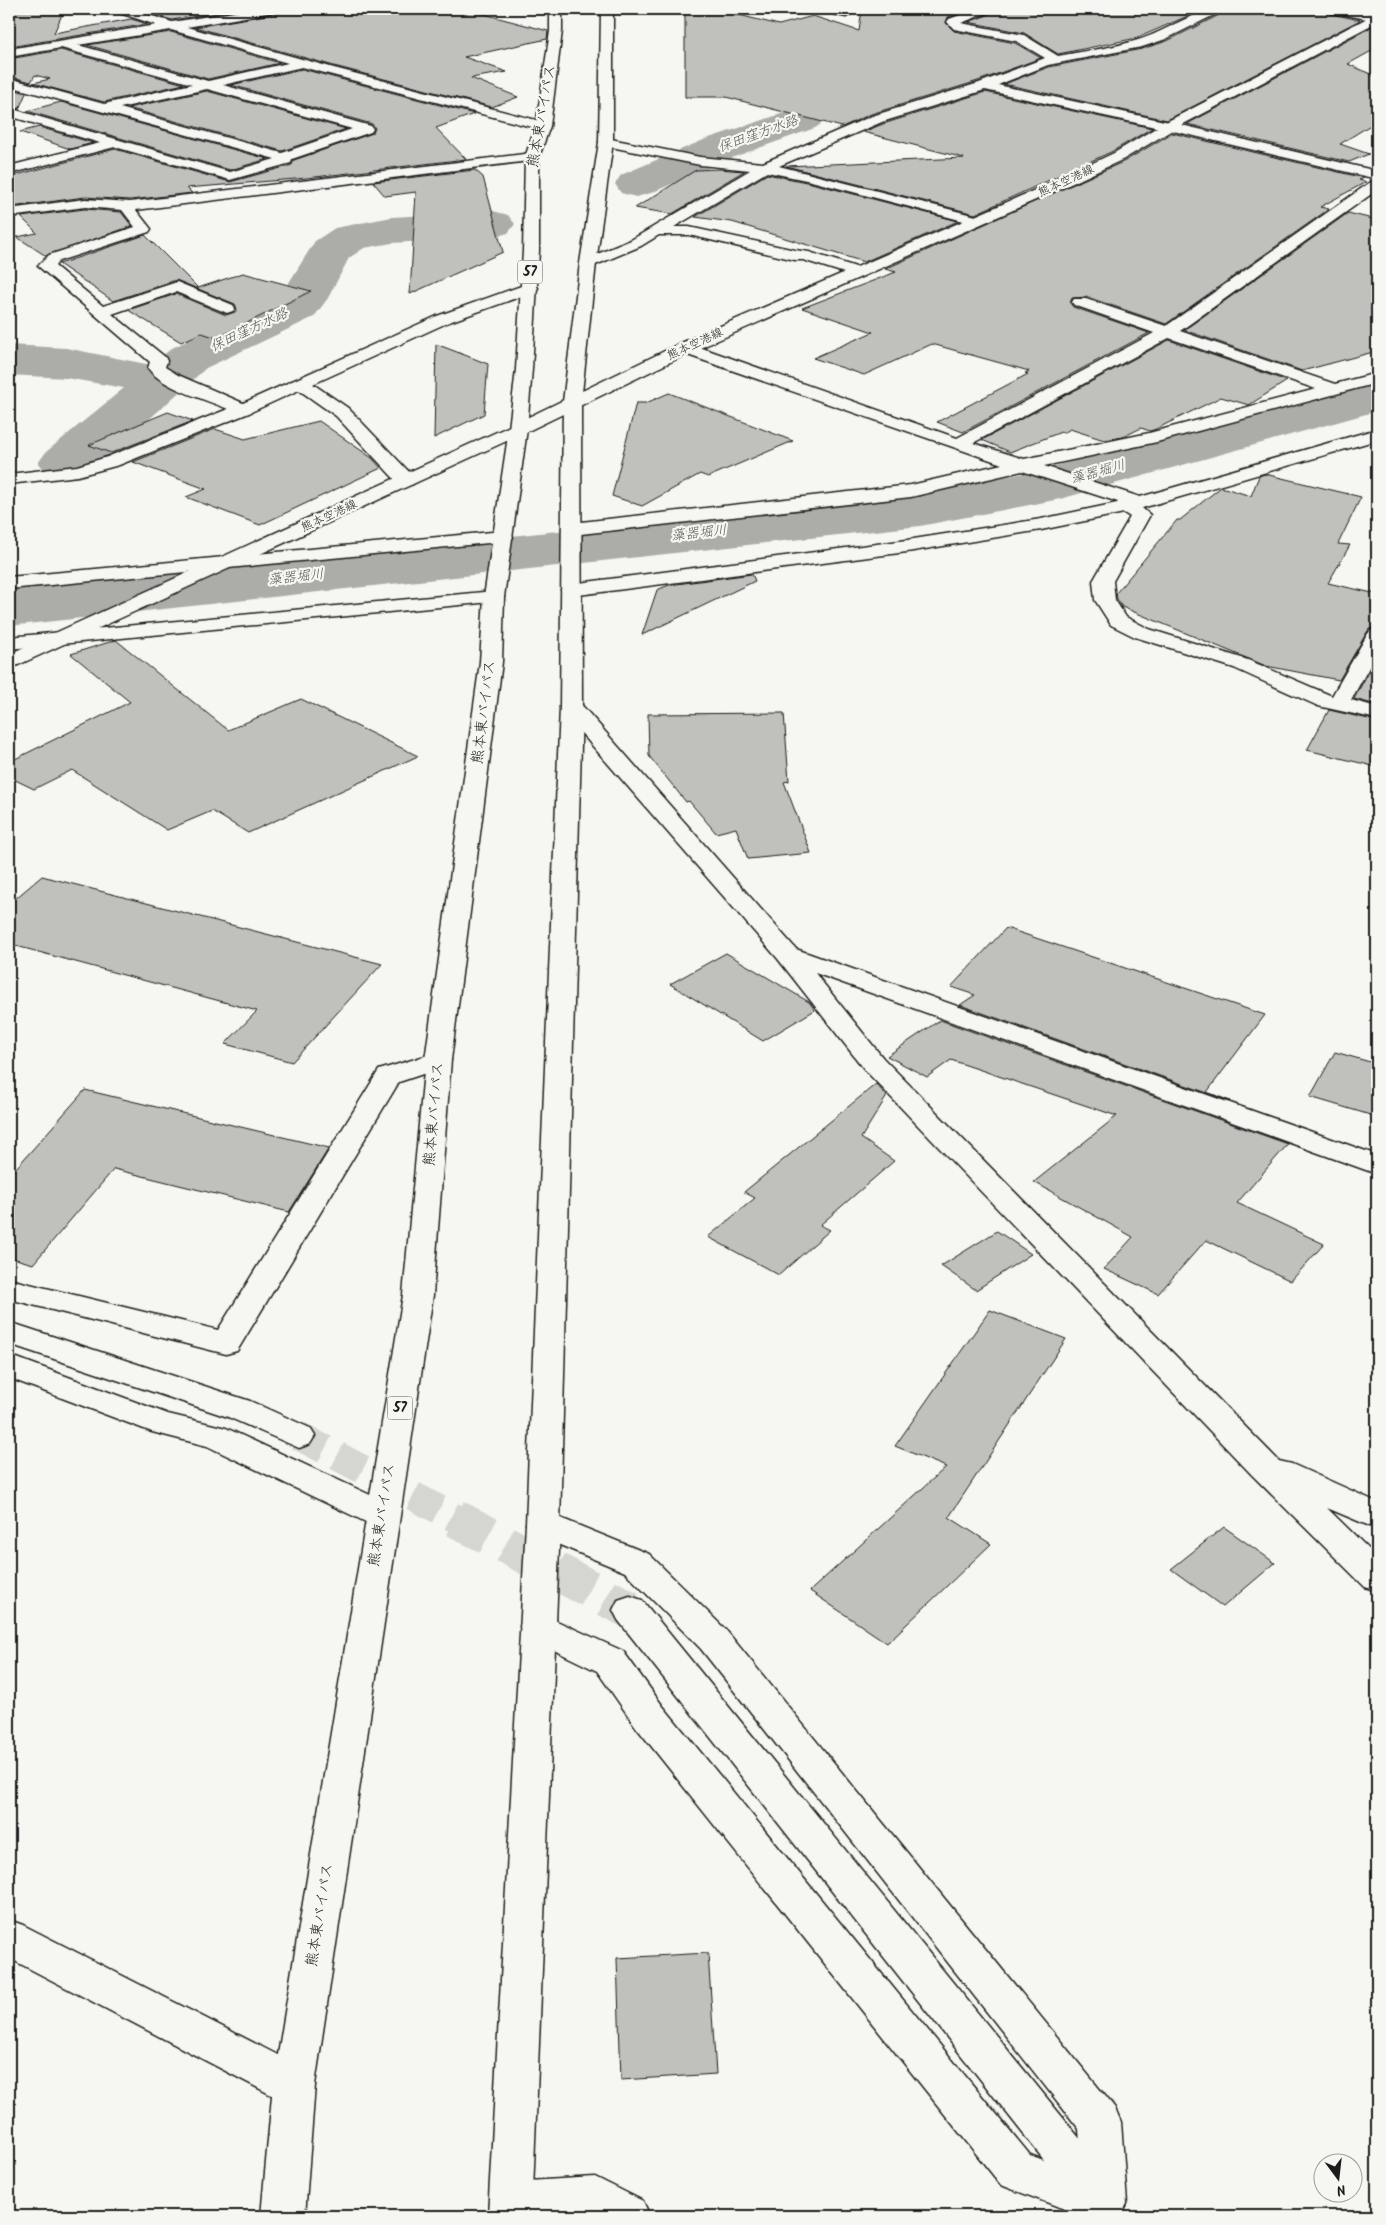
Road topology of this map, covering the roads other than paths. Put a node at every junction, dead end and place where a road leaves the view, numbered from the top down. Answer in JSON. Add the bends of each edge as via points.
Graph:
{"nodes":[{"id":1,"x":118,"y":9,"type":"edge"},
{"id":2,"x":273,"y":9,"type":"edge"},
{"id":3,"x":556,"y":9,"type":"edge"},
{"id":4,"x":607,"y":9,"type":"edge"},
{"id":5,"x":824,"y":9,"type":"edge"},
{"id":6,"x":1218,"y":9,"type":"edge"},
{"id":7,"x":1331,"y":9,"type":"edge"},
{"id":8,"x":983,"y":11,"type":"dead end"},
{"id":9,"x":846,"y":13,"type":"dead end"},
{"id":10,"x":1377,"y":17,"type":"edge"},
{"id":11,"x":170,"y":26,"type":"junction"},
{"id":12,"x":61,"y":44,"type":"junction"},
{"id":13,"x":9,"y":53,"type":"edge"},
{"id":14,"x":1056,"y":60,"type":"junction"},
{"id":15,"x":301,"y":64,"type":"junction"},
{"id":16,"x":9,"y":82,"type":"edge"},
{"id":17,"x":206,"y":85,"type":"junction"},
{"id":18,"x":984,"y":86,"type":"junction"},
{"id":19,"x":103,"y":109,"type":"junction"},
{"id":20,"x":9,"y":112,"type":"edge"},
{"id":21,"x":44,"y":122,"type":"junction"},
{"id":22,"x":543,"y":126,"type":"junction"},
{"id":23,"x":1169,"y":126,"type":"junction"},
{"id":24,"x":18,"y":127,"type":"dead end"},
{"id":25,"x":606,"y":142,"type":"junction"},
{"id":26,"x":116,"y":143,"type":"junction"},
{"id":27,"x":283,"y":157,"type":"junction"},
{"id":28,"x":532,"y":157,"type":"junction"},
{"id":29,"x":765,"y":167,"type":"junction"},
{"id":30,"x":9,"y":170,"type":"edge"},
{"id":31,"x":1377,"y":175,"type":"edge"},
{"id":32,"x":1377,"y":184,"type":"edge"},
{"id":33,"x":130,"y":206,"type":"junction"},
{"id":34,"x":9,"y":213,"type":"edge"},
{"id":35,"x":975,"y":220,"type":"junction"},
{"id":36,"x":656,"y":232,"type":"junction"},
{"id":37,"x":588,"y":263,"type":"junction"},
{"id":38,"x":856,"y":272,"type":"junction"},
{"id":39,"x":530,"y":288,"type":"junction"},
{"id":40,"x":1080,"y":302,"type":"dead end"},
{"id":41,"x":227,"y":308,"type":"dead end"},
{"id":42,"x":101,"y":312,"type":"junction"},
{"id":43,"x":1168,"y":332,"type":"junction"},
{"id":44,"x":686,"y":348,"type":"junction"},
{"id":45,"x":1377,"y":378,"type":"edge"},
{"id":46,"x":300,"y":383,"type":"junction"},
{"id":47,"x":1336,"y":390,"type":"junction"},
{"id":48,"x":572,"y":402,"type":"junction"},
{"id":49,"x":243,"y":408,"type":"junction"},
{"id":50,"x":518,"y":429,"type":"junction"},
{"id":51,"x":1377,"y":434,"type":"edge"},
{"id":52,"x":958,"y":444,"type":"junction"},
{"id":53,"x":1031,"y":467,"type":"junction"},
{"id":54,"x":9,"y":479,"type":"edge"},
{"id":55,"x":406,"y":480,"type":"junction"},
{"id":56,"x":1131,"y":504,"type":"junction"},
{"id":57,"x":572,"y":529,"type":"junction"},
{"id":58,"x":503,"y":537,"type":"junction"},
{"id":59,"x":223,"y":565,"type":"junction"},
{"id":60,"x":9,"y":583,"type":"edge"},
{"id":61,"x":571,"y":590,"type":"junction"},
{"id":62,"x":494,"y":597,"type":"junction"},
{"id":63,"x":1377,"y":635,"type":"edge"},
{"id":64,"x":62,"y":637,"type":"junction"},
{"id":65,"x":9,"y":643,"type":"edge"},
{"id":66,"x":9,"y":662,"type":"edge"},
{"id":67,"x":1338,"y":704,"type":"junction"},
{"id":68,"x":571,"y":706,"type":"junction"},
{"id":69,"x":1377,"y":713,"type":"edge"},
{"id":70,"x":787,"y":954,"type":"junction"},
{"id":71,"x":438,"y":1060,"type":"junction"},
{"id":72,"x":1377,"y":1165,"type":"edge"},
{"id":73,"x":9,"y":1289,"type":"edge"},
{"id":74,"x":9,"y":1333,"type":"edge"},
{"id":75,"x":9,"y":1366,"type":"edge"},
{"id":76,"x":299,"y":1436,"type":"tunnel mouth"},
{"id":77,"x":1264,"y":1466,"type":"junction"},
{"id":78,"x":382,"y":1515,"type":"junction"},
{"id":79,"x":1377,"y":1516,"type":"edge"},
{"id":80,"x":543,"y":1524,"type":"junction"},
{"id":81,"x":1377,"y":1578,"type":"edge"},
{"id":82,"x":630,"y":1610,"type":"tunnel mouth"},
{"id":83,"x":537,"y":1626,"type":"junction"},
{"id":84,"x":9,"y":1938,"type":"edge"},
{"id":85,"x":294,"y":2085,"type":"junction"},
{"id":86,"x":510,"y":2210,"type":"edge"},
{"id":87,"x":1111,"y":2210,"type":"edge"},
{"id":88,"x":284,"y":2216,"type":"edge"},
{"id":89,"x":628,"y":2216,"type":"edge"}],
"edges":[{"from":1,"to":11,"type":"main road"},
{"from":2,"to":11,"type":"main road"},
{"from":3,"to":22,"type":"main road","name":"熊本東バイパス","number":"57","via":[[556,32]]},
{"from":4,"to":25,"type":"main road"},
{"from":5,"to":9,"type":"main road"},
{"from":6,"to":14,"type":"main road","via":[[1138,44]]},
{"from":7,"to":10,"type":"main road"},
{"from":8,"to":14,"type":"main road","via":[[953,22],[958,26],[1020,38]]},
{"from":10,"to":23,"type":"main road","name":"熊本空港線"},
{"from":11,"to":12,"type":"main road"},
{"from":11,"to":15,"type":"main road"},
{"from":12,"to":13,"type":"main road"},
{"from":12,"to":17,"type":"main road"},
{"from":14,"to":18,"type":"main road"},
{"from":15,"to":17,"type":"main road"},
{"from":15,"to":22,"type":"main road"},
{"from":16,"to":19,"type":"main road"},
{"from":17,"to":19,"type":"main road"},
{"from":17,"to":27,"type":"main road","via":[[366,129]]},
{"from":18,"to":23,"type":"main road"},
{"from":18,"to":29,"type":"main road","via":[[877,119]]},
{"from":19,"to":21,"type":"main road"},
{"from":19,"to":27,"type":"main road"},
{"from":20,"to":21,"type":"main road"},
{"from":21,"to":24,"type":"main road"},
{"from":21,"to":26,"type":"main road"},
{"from":22,"to":28,"type":"main road","name":"熊本東バイパス","number":"57"},
{"from":23,"to":31,"type":"main road"},
{"from":23,"to":35,"type":"main road","name":"熊本空港線","via":[[1119,156]]},
{"from":25,"to":29,"type":"main road","via":[[700,162]]},
{"from":25,"to":37,"type":"main road"},
{"from":26,"to":27,"type":"main road","via":[[230,176],[286,160]]},
{"from":26,"to":30,"type":"main road"},
{"from":28,"to":33,"type":"main road"},
{"from":28,"to":39,"type":"main road","name":"熊本東バイパス","number":"57"},
{"from":29,"to":35,"type":"main road"},
{"from":29,"to":36,"type":"main road"},
{"from":32,"to":43,"type":"main road"},
{"from":33,"to":34,"type":"main road","via":[[84,203]]},
{"from":33,"to":42,"type":"main road","via":[[129,210],[144,229],[54,258],[46,266]]},
{"from":35,"to":38,"type":"main road","name":"熊本空港線"},
{"from":36,"to":37,"type":"main road"},
{"from":36,"to":38,"type":"main road","via":[[689,231],[804,255]]},
{"from":37,"to":48,"type":"main road"},
{"from":38,"to":44,"type":"main road","name":"熊本空港線"},
{"from":39,"to":46,"type":"main road","via":[[443,318]]},
{"from":39,"to":50,"type":"main road","name":"熊本東バイパス","number":"57"},
{"from":40,"to":43,"type":"main road"},
{"from":41,"to":42,"type":"main road","via":[[177,287]]},
{"from":42,"to":49,"type":"main road","via":[[160,361],[156,368],[172,379]]},
{"from":43,"to":47,"type":"main road"},
{"from":43,"to":52,"type":"main road"},
{"from":44,"to":48,"type":"main road","name":"熊本空港線"},
{"from":44,"to":52,"type":"main road"},
{"from":45,"to":47,"type":"main road"},
{"from":46,"to":49,"type":"main road"},
{"from":46,"to":55,"type":"main road","via":[[342,412]]},
{"from":47,"to":53,"type":"main road"},
{"from":48,"to":50,"type":"main road","name":"熊本空港線"},
{"from":48,"to":57,"type":"main road"},
{"from":49,"to":54,"type":"main road","via":[[114,461],[78,471]]},
{"from":50,"to":55,"type":"main road","name":"熊本空港線"},
{"from":50,"to":58,"type":"main road","name":"熊本東バイパス","number":"57"},
{"from":51,"to":56,"type":"main road"},
{"from":52,"to":53,"type":"main road"},
{"from":53,"to":56,"type":"main road"},
{"from":53,"to":57,"type":"main road","via":[[911,491]]},
{"from":55,"to":59,"type":"main road","name":"熊本空港線"},
{"from":56,"to":61,"type":"main road","via":[[1066,520],[859,555]]},
{"from":56,"to":67,"type":"main road","via":[[1141,515],[1103,581],[1105,600],[1118,621],[1142,633],[1241,664]]},
{"from":57,"to":61,"type":"main road"},
{"from":58,"to":59,"type":"main road"},
{"from":58,"to":62,"type":"main road","name":"熊本東バイパス","number":"57"},
{"from":59,"to":60,"type":"main road"},
{"from":59,"to":64,"type":"main road","name":"熊本空港線"},
{"from":61,"to":68,"type":"main road"},
{"from":62,"to":64,"type":"main road"},
{"from":62,"to":71,"type":"main road","name":"熊本東バイパス","number":"57","via":[[491,662]]},
{"from":63,"to":67,"type":"main road"},
{"from":64,"to":65,"type":"main road"},
{"from":64,"to":66,"type":"main road","name":"熊本空港線"},
{"from":67,"to":69,"type":"main road"},
{"from":68,"to":70,"type":"main road"},
{"from":68,"to":80,"type":"main road"},
{"from":70,"to":72,"type":"main road"},
{"from":70,"to":77,"type":"main road","via":[[874,1064]]},
{"from":71,"to":73,"type":"main road","via":[[389,1076],[226,1343]]},
{"from":71,"to":78,"type":"main road","name":"熊本東バイパス","number":"57","via":[[418,1295]]},
{"from":74,"to":76,"type":"main road","via":[[240,1409]]},
{"from":75,"to":78,"type":"main road","via":[[163,1424],[215,1436]]},
{"from":77,"to":79,"type":"main road"},
{"from":77,"to":81,"type":"main road"},
{"from":78,"to":85,"type":"main road","name":"熊本東バイパス","number":"57"},
{"from":80,"to":83,"type":"main road"},
{"from":80,"to":87,"type":"main road","via":[[637,1563],[713,1639],[1100,2122]]},
{"from":82,"to":87,"type":"main road"},
{"from":83,"to":86,"type":"main road"},
{"from":83,"to":87,"type":"main road","via":[[610,1661],[649,1716],[1016,2170]]},
{"from":84,"to":85,"type":"main road"},
{"from":85,"to":88,"type":"main road","name":"熊本東バイパス","number":"57"},
{"from":86,"to":89,"type":"main road","via":[[595,2198]]}]}
